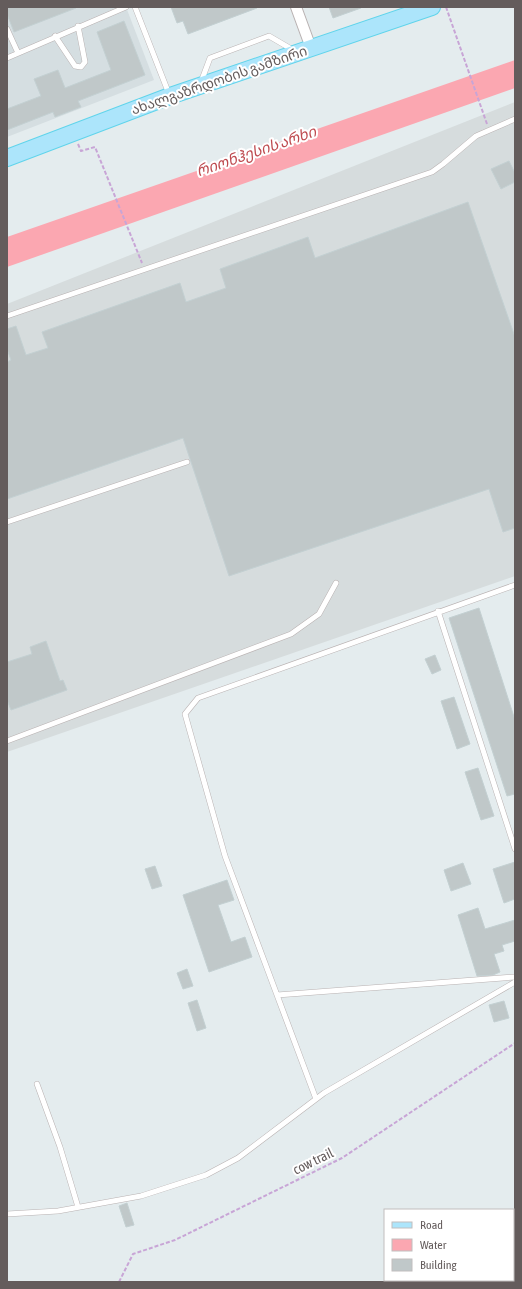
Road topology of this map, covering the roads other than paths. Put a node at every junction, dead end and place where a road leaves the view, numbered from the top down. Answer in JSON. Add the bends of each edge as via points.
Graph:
{"nodes":[{"id":1,"x":135,"y":7,"type":"edge"},
{"id":2,"x":296,"y":7,"type":"edge"},
{"id":3,"x":432,"y":7,"type":"edge"},
{"id":4,"x":122,"y":8,"type":"edge"},
{"id":5,"x":78,"y":26,"type":"junction"},
{"id":6,"x":7,"y":29,"type":"edge"},
{"id":7,"x":55,"y":36,"type":"junction"},
{"id":8,"x":304,"y":50,"type":"junction"},
{"id":9,"x":18,"y":53,"type":"junction"},
{"id":10,"x":7,"y":58,"type":"edge"},
{"id":11,"x":200,"y":86,"type":"junction"},
{"id":12,"x":170,"y":96,"type":"junction"},
{"id":13,"x":515,"y":119,"type":"edge"},
{"id":14,"x":7,"y":158,"type":"edge"},
{"id":15,"x":7,"y":316,"type":"edge"},
{"id":16,"x":186,"y":462,"type":"dead end"},
{"id":17,"x":7,"y":522,"type":"edge"},
{"id":18,"x":336,"y":583,"type":"dead end"},
{"id":19,"x":515,"y":585,"type":"edge"},
{"id":20,"x":438,"y":611,"type":"junction"},
{"id":21,"x":7,"y":741,"type":"edge"},
{"id":22,"x":515,"y":849,"type":"edge"},
{"id":23,"x":515,"y":977,"type":"edge"},
{"id":24,"x":515,"y":982,"type":"edge"},
{"id":25,"x":277,"y":995,"type":"junction"},
{"id":26,"x":37,"y":1084,"type":"dead end"},
{"id":27,"x":316,"y":1099,"type":"junction"},
{"id":28,"x":78,"y":1207,"type":"junction"},
{"id":29,"x":7,"y":1214,"type":"edge"}],
"edges":[{"from":1,"to":12,"type":"lane"},
{"from":2,"to":8,"type":"street"},
{"from":3,"to":8,"type":"main road","name":"ახალგაზრდობის გამზირი"},
{"from":4,"to":5,"type":"lane"},
{"from":5,"to":7,"type":"lane"},
{"from":5,"to":7,"type":"lane","via":[[85,62],[81,67],[76,66]]},
{"from":6,"to":9,"type":"lane"},
{"from":7,"to":9,"type":"lane"},
{"from":8,"to":11,"type":"main road","name":"ახალგაზრდობის გამზირი"},
{"from":8,"to":11,"type":"lane","via":[[269,36],[210,58]]},
{"from":9,"to":10,"type":"lane"},
{"from":11,"to":12,"type":"main road","name":"ახალგაზრდობის გამზირი"},
{"from":12,"to":14,"type":"main road","name":"ახალგაზრდობის გამზირი"},
{"from":13,"to":15,"type":"lane","via":[[476,136],[432,172]]},
{"from":16,"to":17,"type":"lane"},
{"from":18,"to":21,"type":"lane","via":[[319,614],[291,634]]},
{"from":19,"to":20,"type":"lane"},
{"from":20,"to":22,"type":"lane"},
{"from":20,"to":25,"type":"lane","via":[[198,698],[185,714],[225,856]]},
{"from":23,"to":25,"type":"lane"},
{"from":24,"to":27,"type":"lane"},
{"from":25,"to":27,"type":"lane"},
{"from":26,"to":28,"type":"lane"},
{"from":27,"to":28,"type":"lane","via":[[238,1158],[206,1175],[141,1196]]},
{"from":28,"to":29,"type":"lane","via":[[58,1211]]}]}
